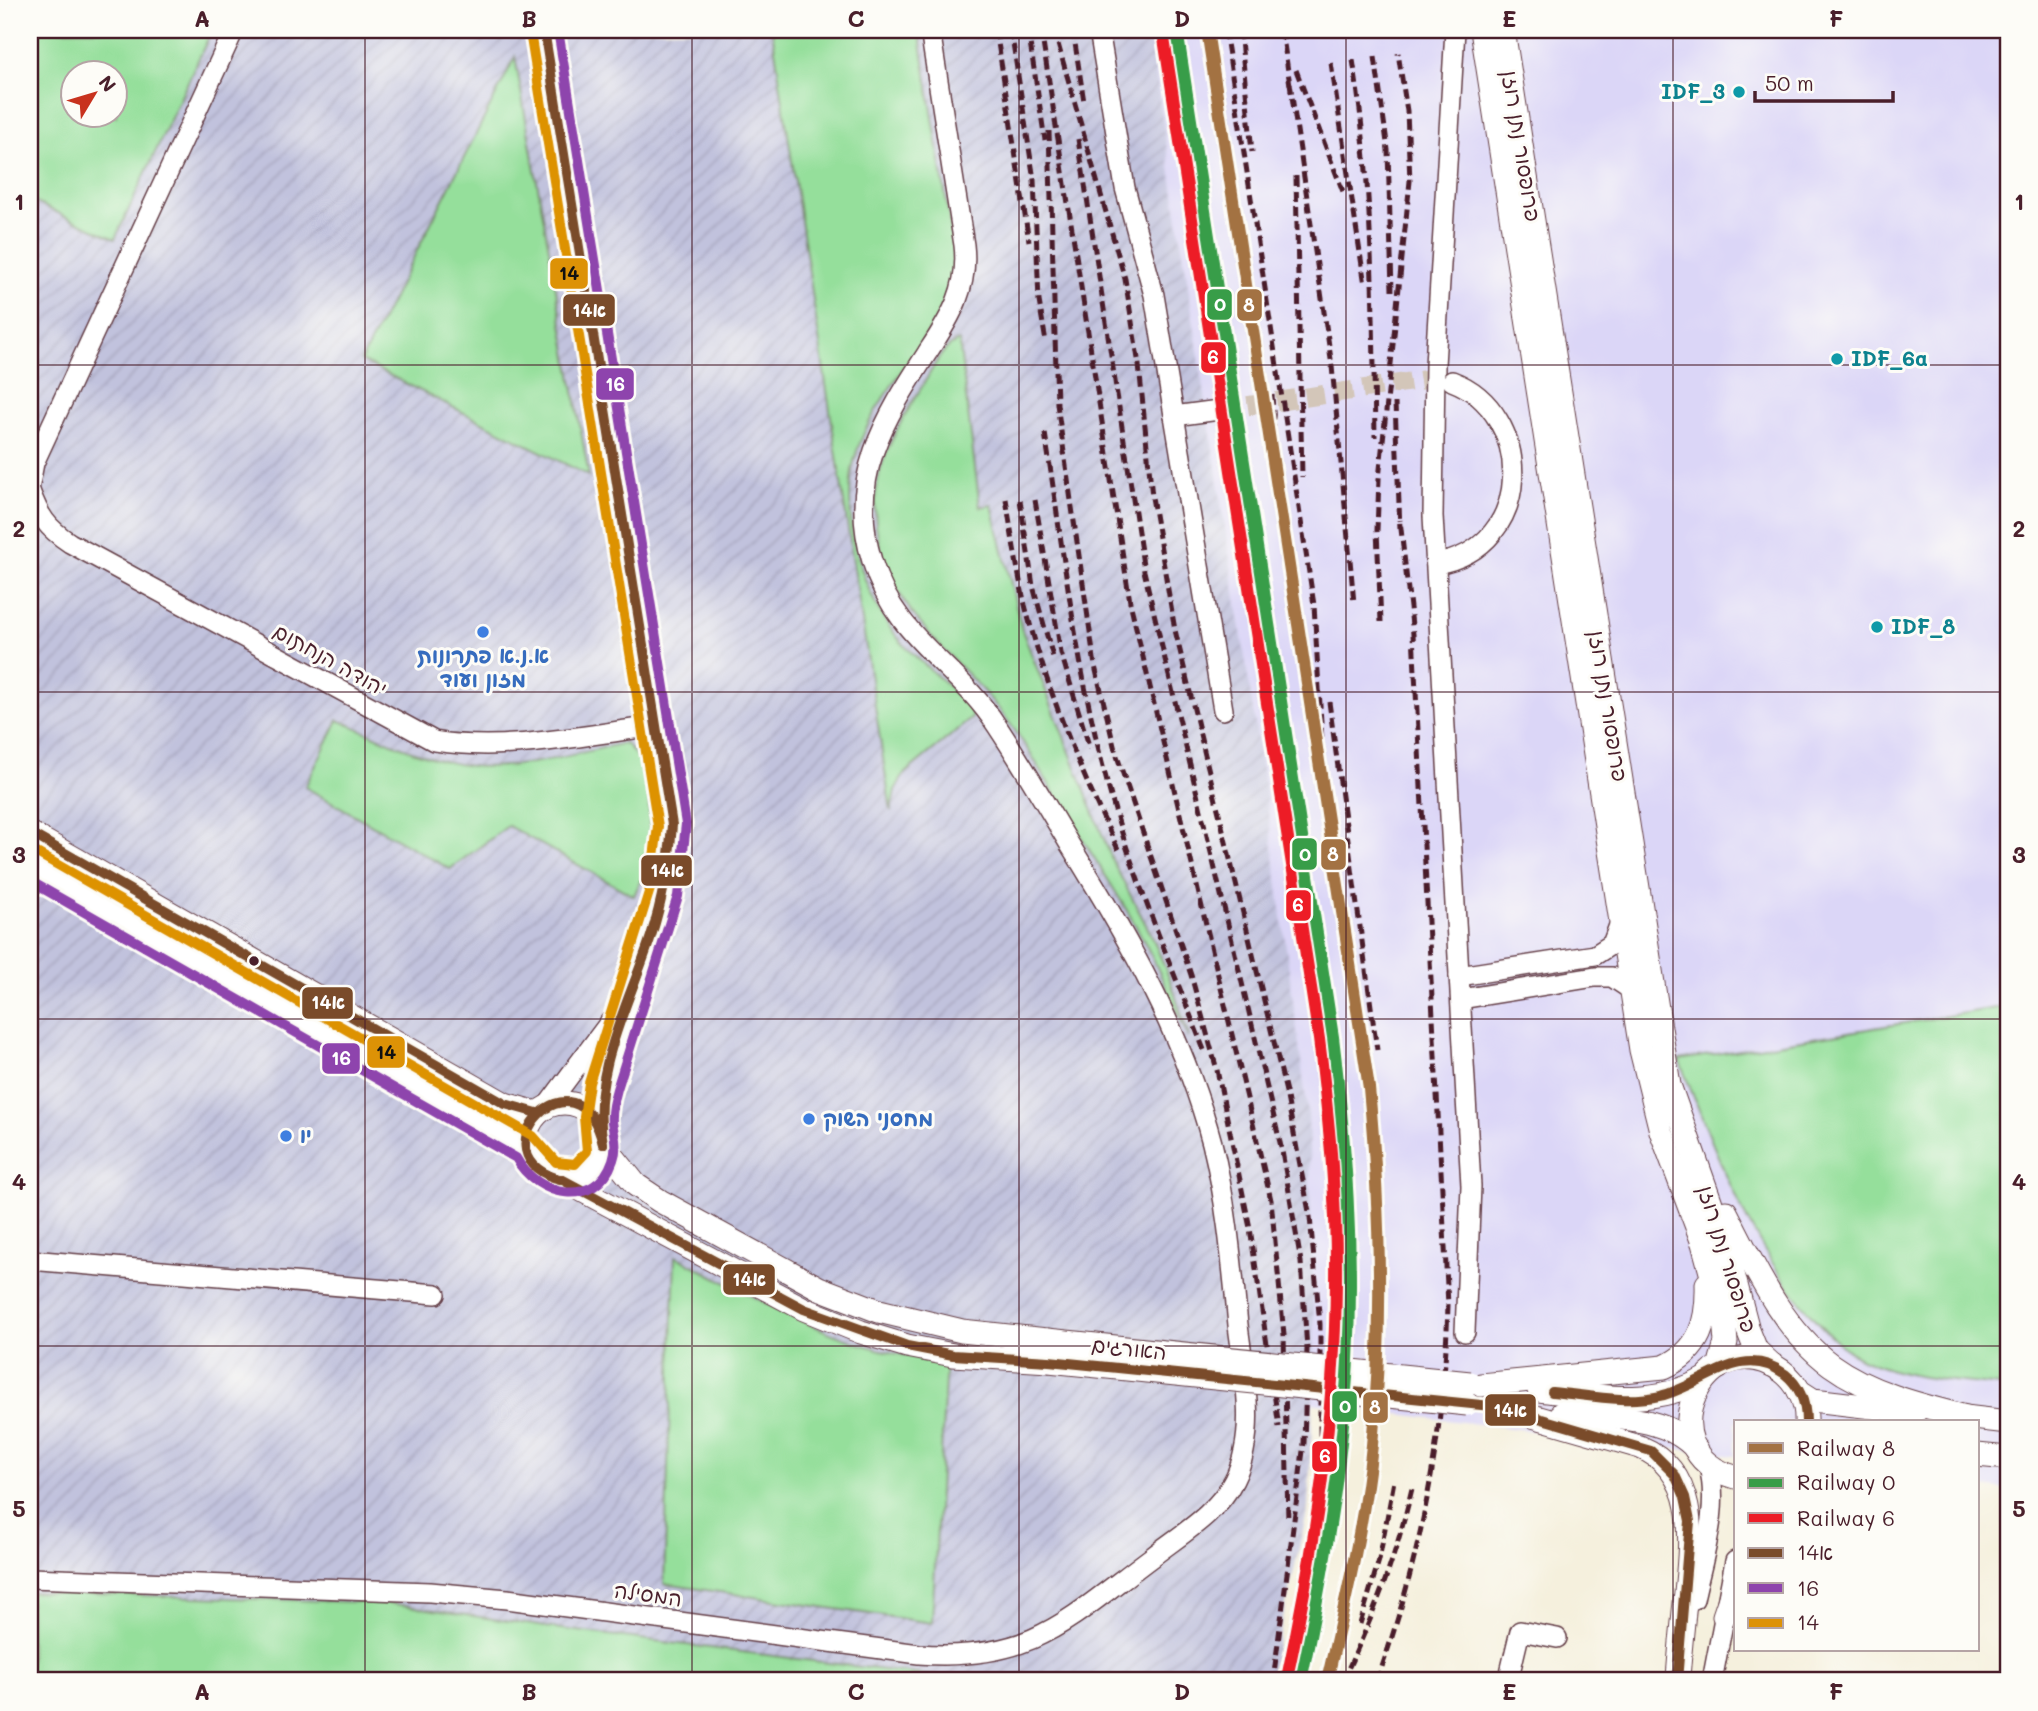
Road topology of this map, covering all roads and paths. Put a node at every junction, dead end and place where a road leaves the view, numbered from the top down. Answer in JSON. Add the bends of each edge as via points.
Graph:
{"nodes":[{"id":1,"x":234,"y":30,"type":"edge"},
{"id":2,"x":544,"y":30,"type":"edge"},
{"id":3,"x":930,"y":30,"type":"edge"},
{"id":4,"x":1100,"y":30,"type":"edge"},
{"id":5,"x":1455,"y":30,"type":"edge"},
{"id":6,"x":1482,"y":30,"type":"edge"},
{"id":7,"x":1503,"y":30,"type":"edge"},
{"id":8,"x":1452,"y":381,"type":"tunnel mouth"},
{"id":9,"x":1219,"y":410,"type":"tunnel mouth"},
{"id":10,"x":1174,"y":416,"type":"junction"},
{"id":11,"x":30,"y":484,"type":"edge"},
{"id":12,"x":30,"y":491,"type":"edge"},
{"id":13,"x":1436,"y":565,"type":"junction"},
{"id":14,"x":1223,"y":710,"type":"dead end"},
{"id":15,"x":656,"y":726,"type":"junction"},
{"id":16,"x":30,"y":833,"type":"edge"},
{"id":17,"x":30,"y":865,"type":"edge"},
{"id":18,"x":1621,"y":919,"type":"junction"},
{"id":19,"x":1460,"y":976,"type":"junction"},
{"id":20,"x":630,"y":990,"type":"junction"},
{"id":21,"x":1633,"y":991,"type":"junction"},
{"id":22,"x":1461,"y":999,"type":"junction"},
{"id":23,"x":542,"y":1109,"type":"junction"},
{"id":24,"x":1682,"y":1127,"type":"junction"},
{"id":25,"x":601,"y":1133,"type":"junction"},
{"id":26,"x":526,"y":1148,"type":"junction"},
{"id":27,"x":563,"y":1180,"type":"junction"},
{"id":28,"x":1703,"y":1243,"type":"junction"},
{"id":29,"x":30,"y":1260,"type":"edge"},
{"id":30,"x":436,"y":1294,"type":"dead end"},
{"id":31,"x":1465,"y":1332,"type":"dead end"},
{"id":32,"x":1048,"y":1351,"type":"junction"},
{"id":33,"x":1772,"y":1365,"type":"junction"},
{"id":34,"x":1712,"y":1373,"type":"junction"},
{"id":35,"x":1473,"y":1391,"type":"junction"},
{"id":36,"x":1799,"y":1391,"type":"junction"},
{"id":37,"x":1501,"y":1407,"type":"junction"},
{"id":38,"x":1970,"y":1418,"type":"junction"},
{"id":39,"x":1806,"y":1420,"type":"edge"},
{"id":40,"x":2008,"y":1422,"type":"edge"},
{"id":41,"x":1979,"y":1455,"type":"edge"},
{"id":42,"x":2008,"y":1458,"type":"edge"},
{"id":43,"x":1704,"y":1459,"type":"junction"},
{"id":44,"x":1734,"y":1476,"type":"edge"},
{"id":45,"x":1734,"y":1565,"type":"edge"},
{"id":46,"x":30,"y":1578,"type":"edge"},
{"id":47,"x":1734,"y":1587,"type":"edge"},
{"id":48,"x":1724,"y":1616,"type":"junction"},
{"id":49,"x":1557,"y":1638,"type":"dead end"},
{"id":50,"x":1678,"y":1680,"type":"edge"},
{"id":51,"x":1508,"y":1681,"type":"edge"},
{"id":52,"x":1712,"y":1681,"type":"edge"}],
"edges":[{"from":1,"to":11,"type":"street","via":[[34,463]]},
{"from":2,"to":15,"type":"street"},
{"from":3,"to":46,"type":"street","name":"המסילה","via":[[964,245],[964,280],[953,312],[893,407],[873,450],[863,505],[865,533],[879,580],[899,618],[996,724],[1124,931],[1170,1021],[1212,1142],[1225,1203],[1247,1401],[1239,1468],[1215,1507],[1057,1628],[1018,1646],[975,1654],[919,1654],[430,1592]]},
{"from":4,"to":10,"type":"street","via":[[1122,176],[1154,295]]},
{"from":5,"to":13,"type":"street","via":[[1435,365]]},
{"from":6,"to":18,"type":"street","name":"פרופסור נתן רוזן"},
{"from":7,"to":24,"type":"street","name":"פרופסור נתן רוזן","via":[[1661,1046]]},
{"from":8,"to":13,"type":"street","via":[[1472,391],[1497,419],[1508,446],[1512,480],[1507,511],[1493,536],[1474,553]]},
{"from":9,"to":10,"type":"street"},
{"from":10,"to":14,"type":"street"},
{"from":12,"to":15,"type":"street","name":"יהודה הנחתום","via":[[47,528],[70,543],[434,741],[501,746]]},
{"from":13,"to":19,"type":"street"},
{"from":15,"to":20,"type":"street","via":[[672,825],[672,856],[654,934]]},
{"from":16,"to":23,"type":"street","via":[[505,1104]]},
{"from":17,"to":26,"type":"street"},
{"from":18,"to":19,"type":"street","via":[[1612,944],[1595,955]]},
{"from":18,"to":21,"type":"street","name":"פרופסור נתן רוזן"},
{"from":19,"to":22,"type":"street"},
{"from":20,"to":23,"type":"street","via":[[601,1038]]},
{"from":20,"to":25,"type":"street","via":[[611,1053]]},
{"from":21,"to":22,"type":"street","via":[[1612,977],[1595,977]]},
{"from":21,"to":28,"type":"street","name":"פרופסור נתן רוזן","via":[[1649,1089]]},
{"from":22,"to":31,"type":"street","via":[[1471,1186]]},
{"from":23,"to":25,"type":"street","via":[[571,1102],[582,1106]]},
{"from":23,"to":26,"type":"street","via":[[530,1123]]},
{"from":24,"to":33,"type":"street","name":"פרופסור נתן רוזן","via":[[1724,1240],[1748,1330],[1756,1350]]},
{"from":24,"to":38,"type":"street","via":[[1763,1281],[1804,1340],[1862,1383]]},
{"from":25,"to":27,"type":"street","via":[[594,1166]]},
{"from":25,"to":32,"type":"street","name":"האורגים","via":[[636,1185],[819,1288],[918,1322]]},
{"from":26,"to":27,"type":"street","via":[[539,1170]]},
{"from":27,"to":32,"type":"street","name":"האורגים","via":[[804,1310],[861,1332],[953,1354]]},
{"from":28,"to":34,"type":"street","name":"פרופסור נתן רוזן","via":[[1726,1342]]},
{"from":28,"to":35,"type":"street","via":[[1705,1320],[1698,1340],[1679,1361],[1646,1371]]},
{"from":29,"to":30,"type":"street"},
{"from":32,"to":35,"type":"street","name":"האורגים","bridge":true},
{"from":33,"to":34,"type":"street","name":"האורגים","via":[[1745,1360]]},
{"from":33,"to":36,"type":"street","name":"פרופסור נתן רוזן"},
{"from":34,"to":35,"type":"street","name":"האורגים","via":[[1669,1394],[1637,1398]]},
{"from":34,"to":43,"type":"street","name":"פרופסור נתן רוזן","via":[[1694,1394],[1688,1421]]},
{"from":35,"to":37,"type":"street","name":"האורגים"},
{"from":36,"to":38,"type":"street","via":[[1813,1400],[1834,1404]]},
{"from":36,"to":39,"type":"street"},
{"from":37,"to":43,"type":"street","name":"האורגים","via":[[1656,1424],[1682,1436]]},
{"from":37,"to":50,"type":"street","via":[[1640,1447],[1660,1458],[1675,1475],[1688,1509],[1690,1534]]},
{"from":38,"to":40,"type":"street"},
{"from":41,"to":42,"type":"street"},
{"from":43,"to":44,"type":"street","name":"האורגים"},
{"from":43,"to":50,"type":"street","via":[[1711,1475],[1712,1512]]},
{"from":45,"to":48,"type":"street"},
{"from":47,"to":48,"type":"street"},
{"from":48,"to":52,"type":"street"},
{"from":49,"to":51,"type":"street","via":[[1520,1631]]}]}
